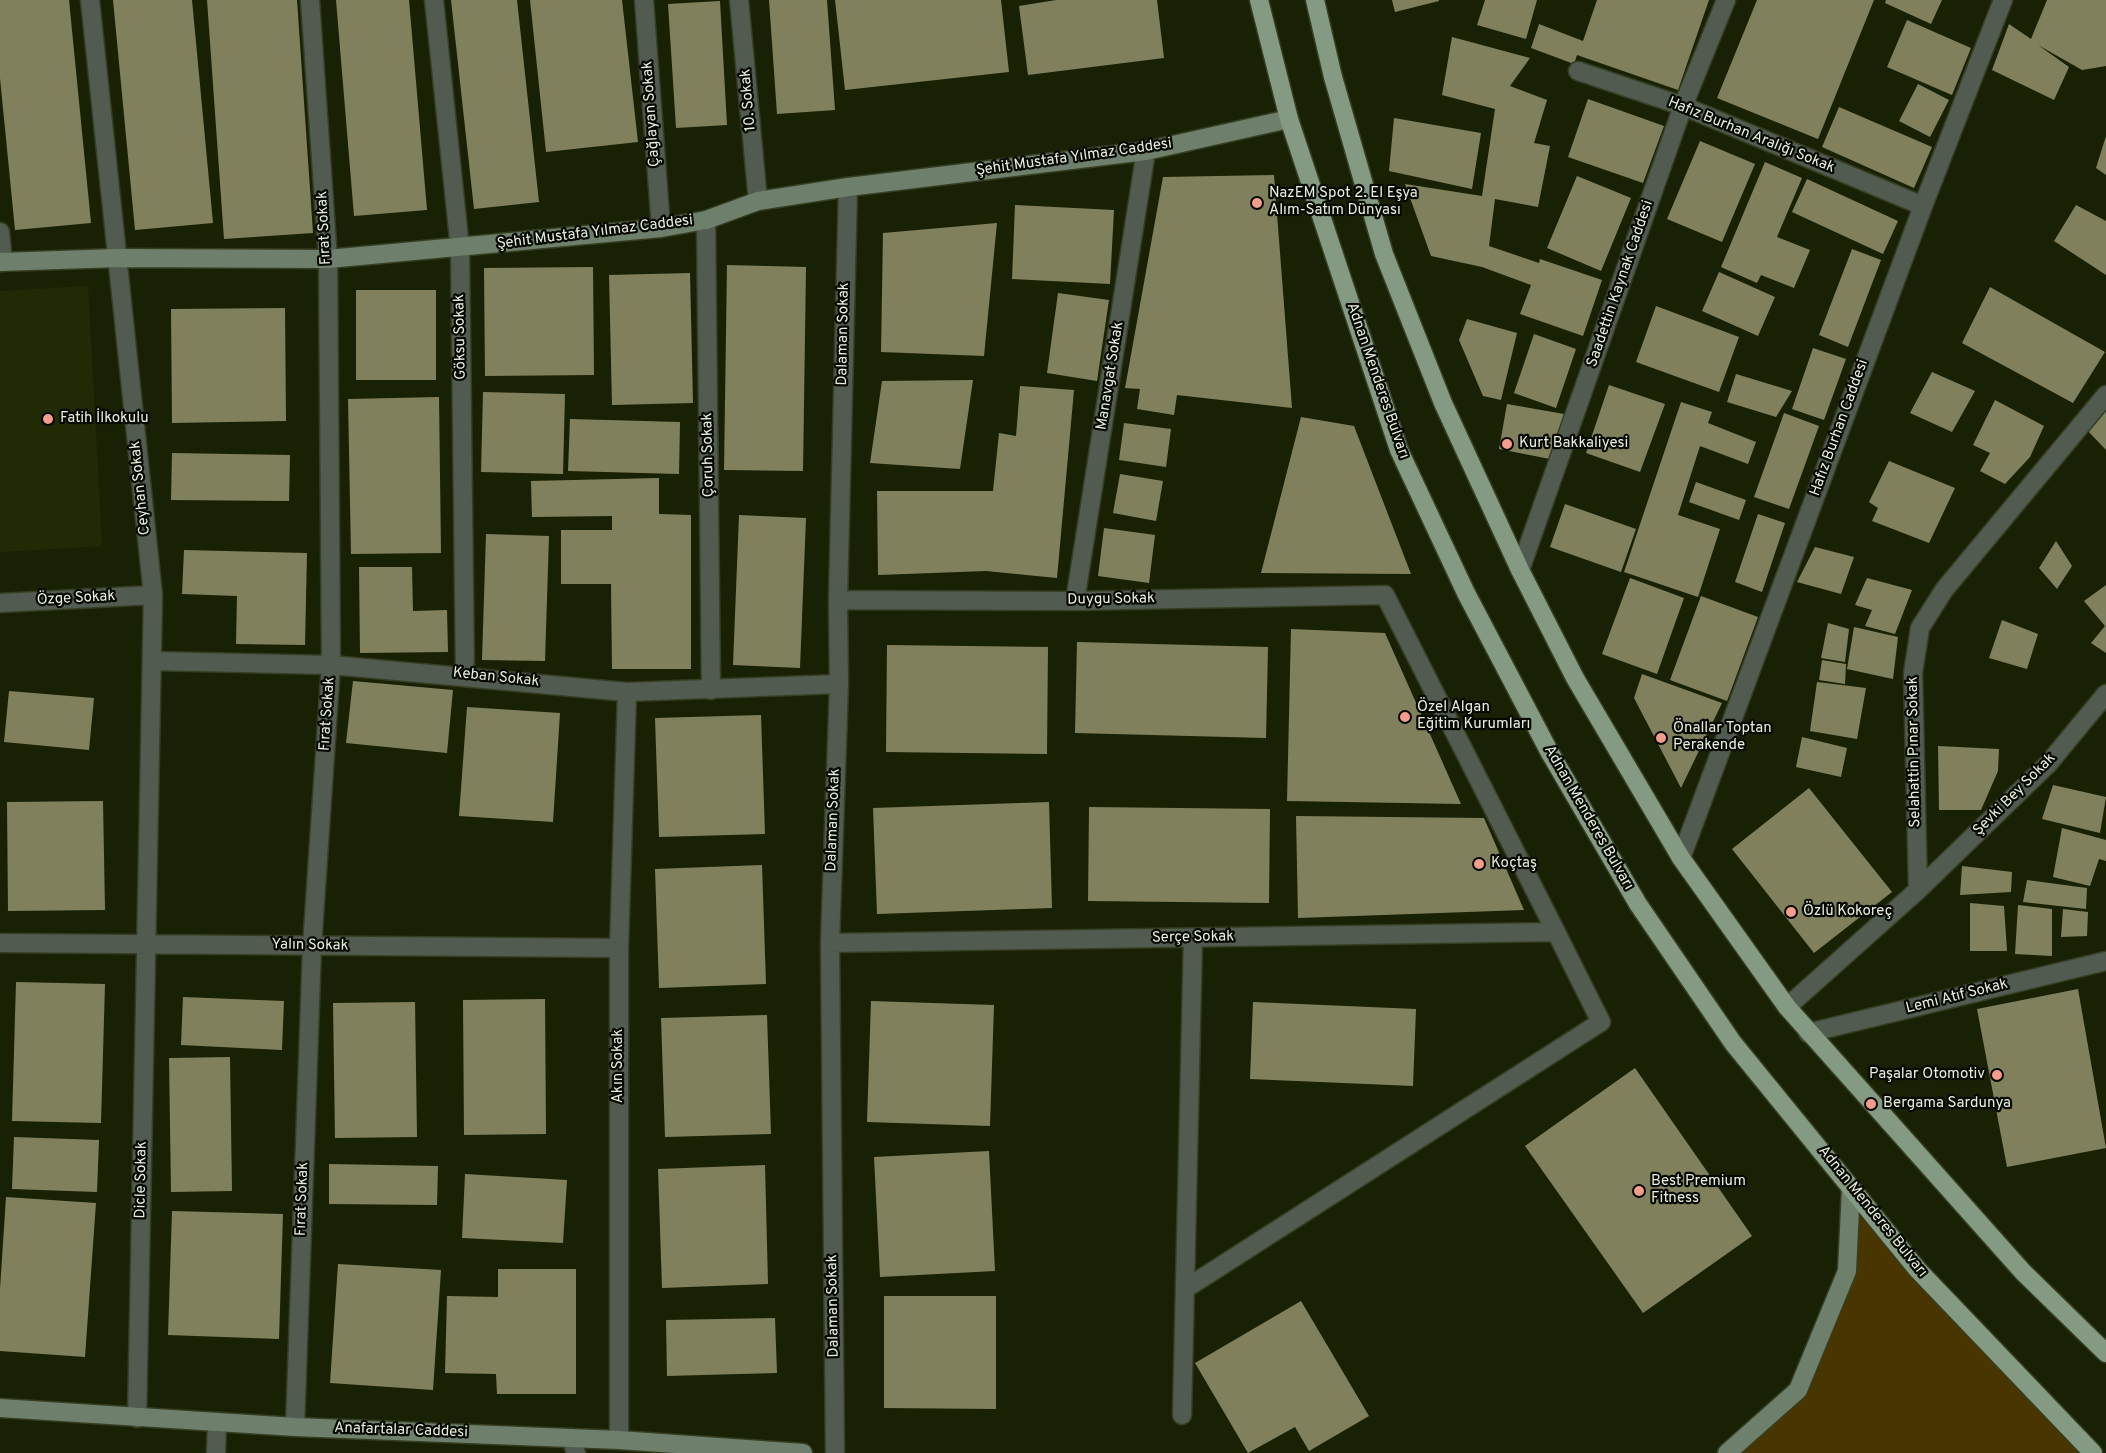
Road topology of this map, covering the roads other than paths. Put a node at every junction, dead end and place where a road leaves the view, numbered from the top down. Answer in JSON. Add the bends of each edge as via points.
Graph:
{"nodes":[{"id":1,"x":90,"y":0,"type":"edge"},
{"id":2,"x":310,"y":0,"type":"edge"},
{"id":3,"x":434,"y":0,"type":"edge"},
{"id":4,"x":644,"y":0,"type":"edge"},
{"id":5,"x":739,"y":0,"type":"edge"},
{"id":6,"x":1259,"y":0,"type":"edge"},
{"id":7,"x":1315,"y":0,"type":"edge"},
{"id":8,"x":1726,"y":0,"type":"edge"},
{"id":9,"x":2003,"y":0,"type":"edge"},
{"id":10,"x":1578,"y":71,"type":"dead end"},
{"id":11,"x":1683,"y":106,"type":"junction"},
{"id":12,"x":1289,"y":119,"type":"junction"},
{"id":13,"x":1146,"y":151,"type":"junction"},
{"id":14,"x":848,"y":187,"type":"junction"},
{"id":15,"x":758,"y":201,"type":"junction"},
{"id":16,"x":1923,"y":206,"type":"junction"},
{"id":17,"x":706,"y":220,"type":"junction"},
{"id":18,"x":661,"y":228,"type":"junction"},
{"id":19,"x":0,"y":232,"type":"edge"},
{"id":20,"x":460,"y":249,"type":"junction"},
{"id":21,"x":117,"y":258,"type":"junction"},
{"id":22,"x":327,"y":259,"type":"junction"},
{"id":23,"x":2,"y":262,"type":"edge"},
{"id":24,"x":2106,"y":395,"type":"edge"},
{"id":25,"x":1520,"y":570,"type":"junction"},
{"id":26,"x":153,"y":595,"type":"junction"},
{"id":27,"x":838,"y":600,"type":"junction"},
{"id":28,"x":1075,"y":601,"type":"junction"},
{"id":29,"x":0,"y":603,"type":"edge"},
{"id":30,"x":153,"y":661,"type":"junction"},
{"id":31,"x":331,"y":665,"type":"junction"},
{"id":32,"x":465,"y":675,"type":"junction"},
{"id":33,"x":839,"y":684,"type":"junction"},
{"id":34,"x":711,"y":690,"type":"junction"},
{"id":35,"x":627,"y":692,"type":"junction"},
{"id":36,"x":2106,"y":694,"type":"edge"},
{"id":37,"x":1681,"y":858,"type":"junction"},
{"id":38,"x":1918,"y":890,"type":"junction"},
{"id":39,"x":1556,"y":932,"type":"junction"},
{"id":40,"x":1193,"y":938,"type":"junction"},
{"id":41,"x":0,"y":943,"type":"edge"},
{"id":42,"x":147,"y":943,"type":"junction"},
{"id":43,"x":830,"y":943,"type":"junction"},
{"id":44,"x":312,"y":947,"type":"junction"},
{"id":45,"x":619,"y":948,"type":"junction"},
{"id":46,"x":2106,"y":961,"type":"edge"},
{"id":47,"x":1787,"y":1007,"type":"junction"},
{"id":48,"x":1808,"y":1033,"type":"junction"},
{"id":49,"x":1851,"y":1188,"type":"junction"},
{"id":50,"x":1185,"y":1289,"type":"junction"},
{"id":51,"x":2106,"y":1353,"type":"edge"},
{"id":52,"x":0,"y":1408,"type":"edge"},
{"id":53,"x":1182,"y":1414,"type":"dead end"},
{"id":54,"x":137,"y":1418,"type":"junction"},
{"id":55,"x":217,"y":1422,"type":"junction"},
{"id":56,"x":295,"y":1427,"type":"junction"},
{"id":57,"x":619,"y":1440,"type":"junction"},
{"id":58,"x":574,"y":1445,"type":"edge"},
{"id":59,"x":216,"y":1453,"type":"edge"},
{"id":60,"x":803,"y":1453,"type":"edge"},
{"id":61,"x":836,"y":1453,"type":"edge"},
{"id":62,"x":1727,"y":1453,"type":"edge"},
{"id":63,"x":2093,"y":1453,"type":"edge"}],
"edges":[{"from":1,"to":21,"type":"street","name":"Ceyhan Sokak"},
{"from":2,"to":22,"type":"street","name":"Fırat Sokak"},
{"from":3,"to":20,"type":"street","name":"Göksu Sokak"},
{"from":4,"to":18,"type":"street","name":"Çağlayan Sokak"},
{"from":5,"to":15,"type":"street","name":"10. Sokak"},
{"from":6,"to":12,"type":"main road","name":"Adnan Menderes Bulvarı"},
{"from":7,"to":25,"type":"main road","via":[[1383,254],[1443,403]]},
{"from":8,"to":11,"type":"street","name":"Saadettin Kaynak Caddesi"},
{"from":9,"to":16,"type":"street","name":"Hafız Burhan Caddesi"},
{"from":10,"to":11,"type":"street","name":"Hafız Burhan Aralığı Sokak"},
{"from":11,"to":16,"type":"street","name":"Hafız Burhan Aralığı Sokak"},
{"from":11,"to":25,"type":"street","name":"Saadettin Kaynak Caddesi"},
{"from":12,"to":13,"type":"street","name":"Şehit Mustafa Yılmaz Caddesi"},
{"from":12,"to":49,"type":"main road","name":"Adnan Menderes Bulvarı","via":[[1399,450],[1550,753],[1638,904],[1733,1043]]},
{"from":13,"to":14,"type":"street","name":"Şehit Mustafa Yılmaz Caddesi"},
{"from":13,"to":28,"type":"street","name":"Manavgat Sokak"},
{"from":14,"to":15,"type":"street","name":"Şehit Mustafa Yılmaz Caddesi"},
{"from":14,"to":27,"type":"street","name":"Dalaman Sokak"},
{"from":15,"to":17,"type":"street","name":"Şehit Mustafa Yılmaz Caddesi"},
{"from":16,"to":37,"type":"street","name":"Hafız Burhan Caddesi"},
{"from":17,"to":18,"type":"street","name":"Şehit Mustafa Yılmaz Caddesi"},
{"from":17,"to":34,"type":"street","name":"Çoruh Sokak"},
{"from":18,"to":20,"type":"street","name":"Şehit Mustafa Yılmaz Caddesi"},
{"from":19,"to":23,"type":"street"},
{"from":20,"to":22,"type":"street","name":"Şehit Mustafa Yılmaz Caddesi"},
{"from":20,"to":32,"type":"street","name":"Göksu Sokak"},
{"from":21,"to":22,"type":"street","name":"Şehit Mustafa Yılmaz Caddesi"},
{"from":21,"to":23,"type":"street","name":"Şehit Mustafa Yılmaz Caddesi"},
{"from":21,"to":26,"type":"street","name":"Ceyhan Sokak"},
{"from":22,"to":31,"type":"street","name":"Fırat Sokak"},
{"from":24,"to":38,"type":"street","name":"Selahattin Pınar Sokak","via":[[1944,590],[1920,628],[1913,673]]},
{"from":25,"to":37,"type":"main road","via":[[1575,678]]},
{"from":26,"to":29,"type":"street","name":"Özge Sokak"},
{"from":26,"to":30,"type":"street","name":"Ceyhan Sokak"},
{"from":27,"to":28,"type":"street","name":"Duygu Sokak"},
{"from":27,"to":33,"type":"street","name":"Dalaman Sokak"},
{"from":28,"to":39,"type":"street","name":"Duygu Sokak","via":[[1385,595]]},
{"from":30,"to":31,"type":"street","name":"Keban Sokak"},
{"from":30,"to":42,"type":"street","name":"Ceyhan Sokak"},
{"from":31,"to":32,"type":"street","name":"Keban Sokak"},
{"from":31,"to":44,"type":"street","name":"Fırat Sokak"},
{"from":32,"to":35,"type":"street","name":"Keban Sokak"},
{"from":33,"to":34,"type":"street","name":"Keban Sokak"},
{"from":33,"to":43,"type":"street","name":"Dalaman Sokak"},
{"from":34,"to":35,"type":"street","name":"Keban Sokak"},
{"from":35,"to":45,"type":"street","name":"Akın Sokak"},
{"from":36,"to":38,"type":"street","name":"Şevki Bey Sokak","via":[[2048,764]]},
{"from":37,"to":47,"type":"main road"},
{"from":38,"to":47,"type":"street"},
{"from":39,"to":40,"type":"street","name":"Serçe Sokak"},
{"from":39,"to":50,"type":"street","via":[[1601,1022]]},
{"from":40,"to":43,"type":"street","name":"Serçe Sokak"},
{"from":40,"to":50,"type":"street"},
{"from":41,"to":42,"type":"street","name":"Yalın Sokak"},
{"from":42,"to":44,"type":"street","name":"Yalın Sokak"},
{"from":42,"to":54,"type":"street","name":"Dicle Sokak"},
{"from":43,"to":61,"type":"street","name":"Dalaman Sokak"},
{"from":44,"to":45,"type":"street","name":"Yalın Sokak"},
{"from":44,"to":56,"type":"street","name":"Fırat Sokak"},
{"from":45,"to":57,"type":"street","name":"Akın Sokak"},
{"from":46,"to":48,"type":"street","name":"Lemi Atıf Sokak"},
{"from":47,"to":48,"type":"main road"},
{"from":48,"to":51,"type":"main road","via":[[2023,1272]]},
{"from":49,"to":62,"type":"street","via":[[1847,1271],[1798,1390]]},
{"from":49,"to":63,"type":"main road","name":"Adnan Menderes Bulvarı","via":[[1917,1269]]},
{"from":50,"to":53,"type":"street"},
{"from":52,"to":54,"type":"street","name":"Anafartalar Caddesi"},
{"from":54,"to":55,"type":"street","name":"Anafartalar Caddesi"},
{"from":55,"to":56,"type":"street","name":"Anafartalar Caddesi"},
{"from":55,"to":59,"type":"street"},
{"from":56,"to":58,"type":"street","name":"Anafartalar Caddesi"},
{"from":57,"to":58,"type":"street","name":"Anafartalar Caddesi"},
{"from":57,"to":60,"type":"street","name":"Anafartalar Caddesi"}]}
